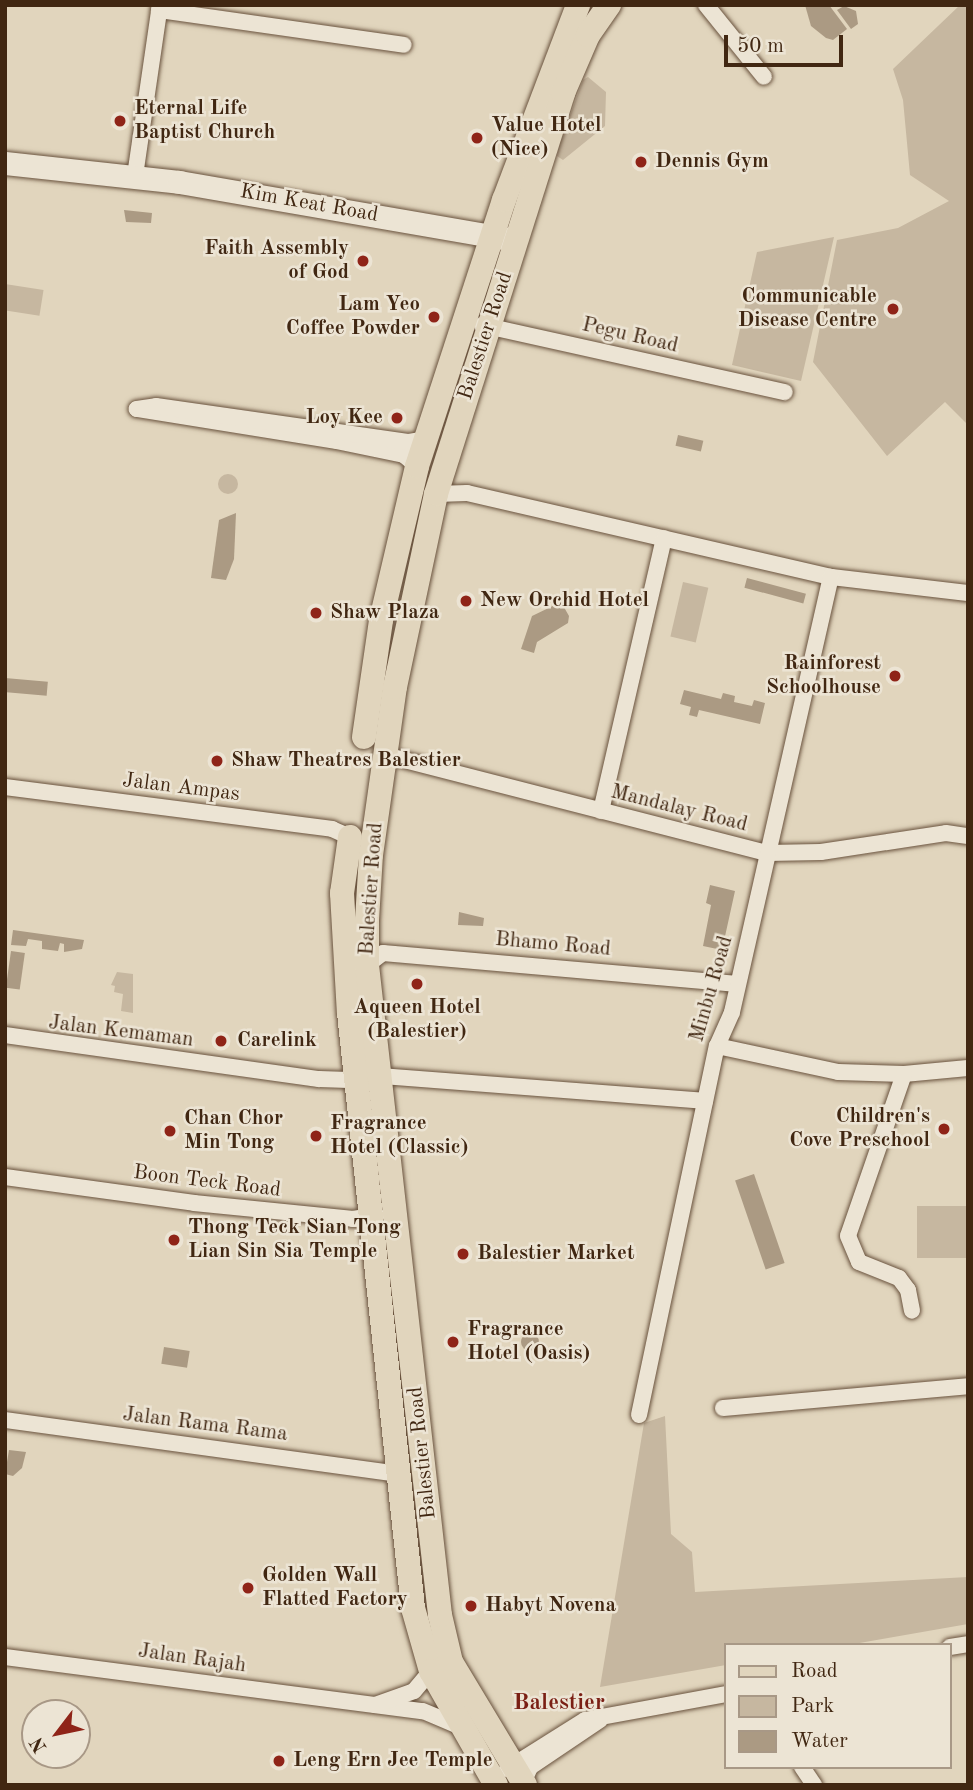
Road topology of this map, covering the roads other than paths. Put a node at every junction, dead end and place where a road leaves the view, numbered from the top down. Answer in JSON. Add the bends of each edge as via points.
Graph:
{"nodes":[{"id":1,"x":578,"y":5,"type":"edge"},
{"id":2,"x":609,"y":5,"type":"edge"},
{"id":3,"x":706,"y":5,"type":"edge"},
{"id":4,"x":718,"y":5,"type":"edge"},
{"id":5,"x":159,"y":8,"type":"edge"},
{"id":6,"x":404,"y":45,"type":"dead end"},
{"id":7,"x":5,"y":151,"type":"edge"},
{"id":8,"x":5,"y":163,"type":"edge"},
{"id":9,"x":102,"y":171,"type":"junction"},
{"id":10,"x":135,"y":176,"type":"junction"},
{"id":11,"x":504,"y":238,"type":"junction"},
{"id":12,"x":477,"y":324,"type":"junction"},
{"id":13,"x":785,"y":392,"type":"dead end"},
{"id":14,"x":426,"y":439,"type":"junction"},
{"id":15,"x":417,"y":466,"type":"junction"},
{"id":16,"x":436,"y":494,"type":"junction"},
{"id":17,"x":664,"y":538,"type":"junction"},
{"id":18,"x":831,"y":577,"type":"junction"},
{"id":19,"x":968,"y":593,"type":"edge"},
{"id":20,"x":364,"y":737,"type":"dead end"},
{"id":21,"x":385,"y":755,"type":"junction"},
{"id":22,"x":5,"y":787,"type":"edge"},
{"id":23,"x":601,"y":811,"type":"junction"},
{"id":24,"x":968,"y":836,"type":"edge"},
{"id":25,"x":350,"y":837,"type":"joint"},
{"id":26,"x":767,"y":853,"type":"junction"},
{"id":27,"x":367,"y":965,"type":"junction"},
{"id":28,"x":738,"y":984,"type":"junction"},
{"id":29,"x":5,"y":1035,"type":"edge"},
{"id":30,"x":717,"y":1046,"type":"junction"},
{"id":31,"x":968,"y":1068,"type":"edge"},
{"id":32,"x":904,"y":1074,"type":"junction"},
{"id":33,"x":381,"y":1076,"type":"junction"},
{"id":34,"x":356,"y":1080,"type":"junction"},
{"id":35,"x":705,"y":1101,"type":"junction"},
{"id":36,"x":5,"y":1177,"type":"edge"},
{"id":37,"x":393,"y":1194,"type":"junction"},
{"id":38,"x":369,"y":1217,"type":"junction"},
{"id":39,"x":912,"y":1311,"type":"dead end"},
{"id":40,"x":968,"y":1386,"type":"edge"},
{"id":41,"x":723,"y":1408,"type":"dead end"},
{"id":42,"x":639,"y":1415,"type":"dead end"},
{"id":43,"x":5,"y":1420,"type":"edge"},
{"id":44,"x":398,"y":1474,"type":"junction"},
{"id":45,"x":5,"y":1657,"type":"edge"},
{"id":46,"x":431,"y":1671,"type":"junction"},
{"id":47,"x":724,"y":1694,"type":"edge"},
{"id":48,"x":372,"y":1706,"type":"junction"},
{"id":49,"x":600,"y":1720,"type":"junction"},
{"id":50,"x":459,"y":1726,"type":"junction"},
{"id":51,"x":803,"y":1769,"type":"edge"},
{"id":52,"x":515,"y":1779,"type":"edge"},
{"id":53,"x":496,"y":1785,"type":"edge"},
{"id":54,"x":814,"y":1785,"type":"edge"}],
"edges":[{"from":1,"to":11,"type":"main road","name":"Balestier Road"},
{"from":2,"to":11,"type":"main road","name":"Balestier Road","via":[[588,35]]},
{"from":3,"to":4,"type":"street","via":[[764,78],[763,64]]},
{"from":5,"to":6,"type":"street"},
{"from":5,"to":10,"type":"street"},
{"from":7,"to":9,"type":"street","name":"Kim Keat Road","via":[[83,163]]},
{"from":8,"to":9,"type":"street","name":"Kim Keat Road","via":[[81,173]]},
{"from":9,"to":10,"type":"street","name":"Kim Keat Road"},
{"from":10,"to":11,"type":"street","name":"Kim Keat Road"},
{"from":11,"to":12,"type":"main road","name":"Balestier Road"},
{"from":12,"to":13,"type":"street","name":"Pegu Road"},
{"from":12,"to":14,"type":"main road","name":"Balestier Road"},
{"from":12,"to":16,"type":"main road","name":"Balestier Road"},
{"from":14,"to":15,"type":"main road","name":"Balestier Road"},
{"from":14,"to":15,"type":"street","via":[[409,442],[156,406],[137,408],[337,440],[404,455]]},
{"from":15,"to":20,"type":"main road","name":"Balestier Road","via":[[381,620]]},
{"from":16,"to":17,"type":"street","via":[[456,491]]},
{"from":16,"to":21,"type":"main road","name":"Balestier Road","via":[[407,617]]},
{"from":17,"to":18,"type":"street"},
{"from":17,"to":23,"type":"street"},
{"from":18,"to":19,"type":"street"},
{"from":18,"to":26,"type":"street","name":"Minbu Road"},
{"from":21,"to":23,"type":"street","name":"Mandalay Road"},
{"from":21,"to":27,"type":"main road","name":"Balestier Road","via":[[371,855]]},
{"from":22,"to":25,"type":"street","name":"Jalan Ampas","via":[[332,829]]},
{"from":23,"to":26,"type":"street","name":"Mandalay Road"},
{"from":24,"to":26,"type":"street","name":"Mandalay Road","via":[[946,833],[821,852]]},
{"from":25,"to":34,"type":"main road","name":"Balestier Road","via":[[343,931]]},
{"from":26,"to":28,"type":"street","name":"Minbu Road"},
{"from":27,"to":28,"type":"street","name":"Bhamo Road","via":[[383,953],[563,965]]},
{"from":27,"to":33,"type":"main road","name":"Balestier Road"},
{"from":28,"to":30,"type":"street","name":"Minbu Road"},
{"from":29,"to":34,"type":"street","name":"Jalan Kemaman","via":[[319,1079]]},
{"from":30,"to":32,"type":"street","via":[[838,1072]]},
{"from":30,"to":35,"type":"street","name":"Minbu Road"},
{"from":31,"to":32,"type":"street"},
{"from":32,"to":39,"type":"street","via":[[848,1236],[859,1262],[904,1283]]},
{"from":33,"to":35,"type":"street"},
{"from":33,"to":37,"type":"main road","name":"Balestier Road"},
{"from":34,"to":38,"type":"main road","name":"Balestier Road"},
{"from":35,"to":42,"type":"street","name":"Minbu Road"},
{"from":36,"to":38,"type":"street","name":"Boon Teck Road","via":[[194,1203]]},
{"from":37,"to":38,"type":"street","via":[[381,1214]]},
{"from":37,"to":52,"type":"main road","name":"Balestier Road","via":[[440,1615],[451,1662]]},
{"from":38,"to":44,"type":"main road","name":"Balestier Road"},
{"from":40,"to":41,"type":"street"},
{"from":43,"to":44,"type":"street","name":"Jalan Rama Rama"},
{"from":44,"to":46,"type":"main road","name":"Balestier Road","via":[[413,1608]]},
{"from":45,"to":48,"type":"street","name":"Jalan Rajah"},
{"from":46,"to":48,"type":"street","name":"Jalan Rajah","via":[[414,1691]]},
{"from":46,"to":50,"type":"main road","name":"Balestier Road"},
{"from":47,"to":49,"type":"street"},
{"from":48,"to":50,"type":"street","name":"Jalan Rajah","via":[[423,1712]]},
{"from":49,"to":52,"type":"street"},
{"from":49,"to":52,"type":"street","via":[[585,1720]]},
{"from":50,"to":53,"type":"main road","name":"Balestier Road"},
{"from":51,"to":54,"type":"street"}]}
